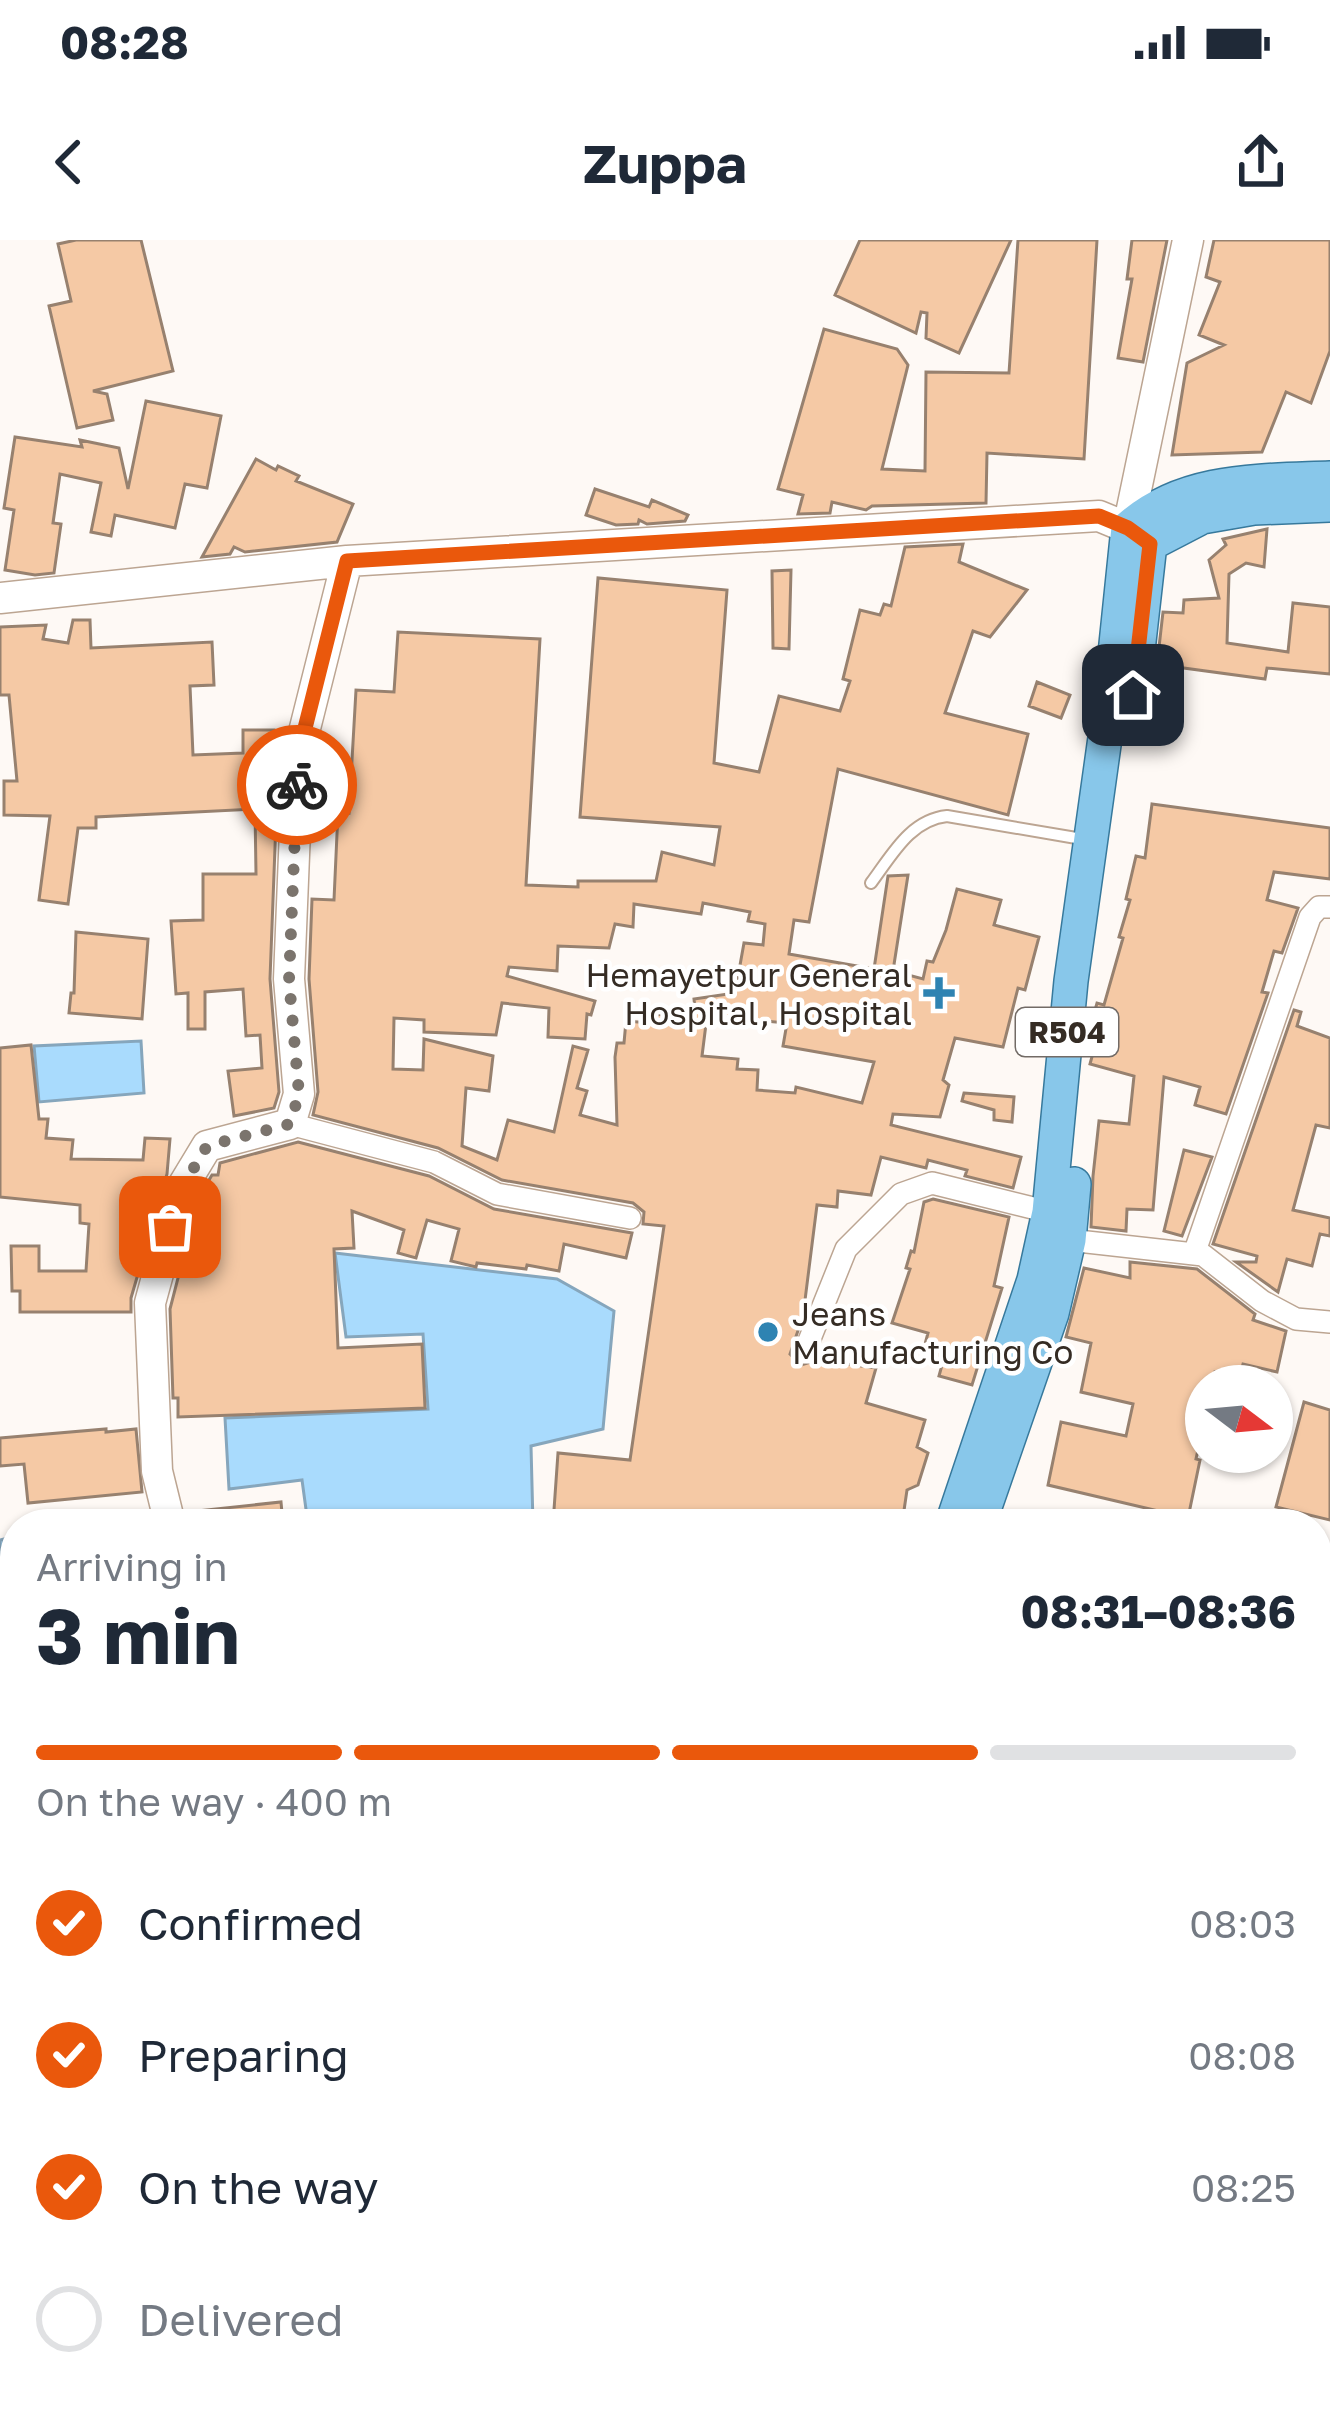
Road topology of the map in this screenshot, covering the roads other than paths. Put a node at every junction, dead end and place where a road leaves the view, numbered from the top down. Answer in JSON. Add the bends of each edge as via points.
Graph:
{"nodes":[{"id":1,"x":1188,"y":240,"type":"edge"},
{"id":2,"x":1330,"y":478,"type":"edge"},
{"id":3,"x":1330,"y":505,"type":"edge"},
{"id":4,"x":1139,"y":519,"type":"junction"},
{"id":5,"x":347,"y":561,"type":"junction"},
{"id":6,"x":0,"y":598,"type":"edge"},
{"id":7,"x":1091,"y":840,"type":"junction"},
{"id":8,"x":871,"y":883,"type":"dead end"},
{"id":9,"x":1330,"y":907,"type":"edge"},
{"id":10,"x":290,"y":1124,"type":"junction"},
{"id":11,"x":1049,"y":1212,"type":"junction"},
{"id":12,"x":629,"y":1218,"type":"dead end"},
{"id":13,"x":1069,"y":1240,"type":"junction"},
{"id":14,"x":1194,"y":1254,"type":"junction"},
{"id":15,"x":1330,"y":1322,"type":"edge"},
{"id":16,"x":805,"y":1351,"type":"dead end"},
{"id":17,"x":166,"y":1509,"type":"edge"},
{"id":18,"x":957,"y":1509,"type":"edge"},
{"id":19,"x":984,"y":1509,"type":"edge"}],
"edges":[{"from":1,"to":4,"type":"street"},
{"from":2,"to":4,"type":"main road","via":[[1189,493]]},
{"from":3,"to":4,"type":"main road"},
{"from":4,"to":5,"type":"street"},
{"from":4,"to":7,"type":"main road","number":"R504"},
{"from":4,"to":13,"type":"main road","number":"R504"},
{"from":5,"to":6,"type":"street"},
{"from":5,"to":10,"type":"street","via":[[298,756],[289,980],[299,1094]]},
{"from":7,"to":8,"type":"lane","via":[[928,818]]},
{"from":7,"to":11,"type":"main road","number":"R504"},
{"from":9,"to":14,"type":"street","via":[[1310,916]]},
{"from":10,"to":12,"type":"street","via":[[434,1162],[497,1194]]},
{"from":10,"to":17,"type":"street","via":[[207,1146],[181,1189],[150,1303],[157,1471]]},
{"from":11,"to":16,"type":"street","via":[[932,1183],[915,1186],[846,1249]]},
{"from":11,"to":18,"type":"main road","number":"R504"},
{"from":13,"to":14,"type":"street"},
{"from":13,"to":19,"type":"main road","number":"R504"},
{"from":14,"to":15,"type":"street","via":[[1296,1319]]}]}
